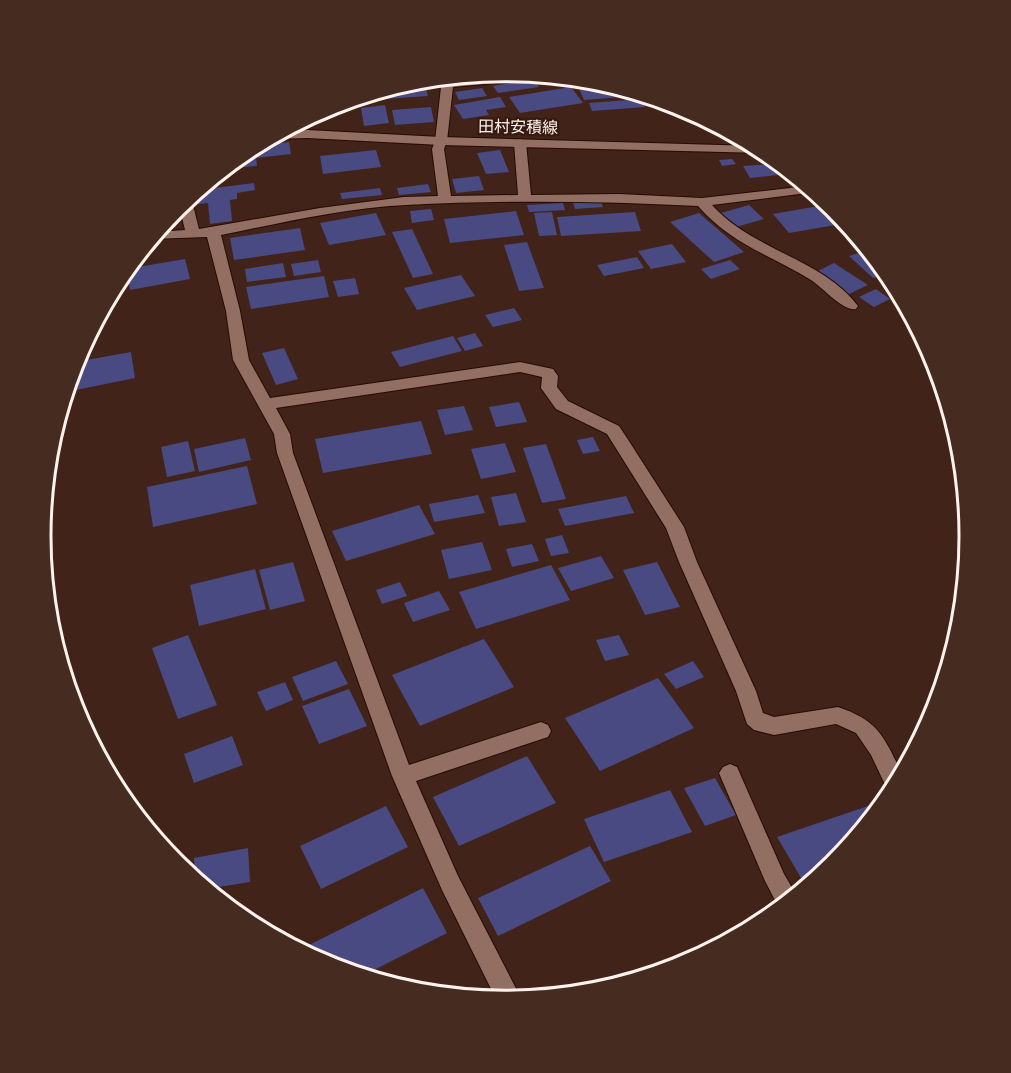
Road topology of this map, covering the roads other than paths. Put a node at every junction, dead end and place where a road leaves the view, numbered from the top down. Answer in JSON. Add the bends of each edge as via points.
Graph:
{"nodes":[{"id":1,"x":447,"y":86,"type":"edge"},
{"id":2,"x":293,"y":135,"type":"edge"},
{"id":3,"x":441,"y":141,"type":"junction"},
{"id":4,"x":520,"y":143,"type":"junction"},
{"id":5,"x":743,"y":149,"type":"edge"},
{"id":6,"x":800,"y":190,"type":"edge"},
{"id":7,"x":525,"y":199,"type":"junction"},
{"id":8,"x":446,"y":200,"type":"junction"},
{"id":9,"x":702,"y":202,"type":"junction"},
{"id":10,"x":188,"y":212,"type":"edge"},
{"id":11,"x":213,"y":232,"type":"junction"},
{"id":12,"x":193,"y":233,"type":"junction"},
{"id":13,"x":166,"y":235,"type":"edge"},
{"id":14,"x":851,"y":306,"type":"dead end"},
{"id":15,"x":265,"y":404,"type":"junction"},
{"id":16,"x":541,"y":731,"type":"dead end"},
{"id":17,"x":730,"y":772,"type":"dead end"},
{"id":18,"x":892,"y":775,"type":"edge"},
{"id":19,"x":403,"y":776,"type":"junction"},
{"id":20,"x":784,"y":895,"type":"edge"},
{"id":21,"x":505,"y":991,"type":"edge"}],
"edges":[{"from":1,"to":3,"type":"street"},
{"from":2,"to":3,"type":"street","name":"田村安積線"},
{"from":3,"to":4,"type":"street","name":"田村安積線"},
{"from":3,"to":8,"type":"street","via":[[438,149]]},
{"from":4,"to":5,"type":"street","name":"田村安積線"},
{"from":4,"to":7,"type":"street"},
{"from":6,"to":9,"type":"street"},
{"from":7,"to":8,"type":"street"},
{"from":7,"to":9,"type":"street"},
{"from":8,"to":11,"type":"street","via":[[357,207]]},
{"from":9,"to":14,"type":"street","via":[[732,234],[798,268]]},
{"from":10,"to":12,"type":"street"},
{"from":11,"to":12,"type":"street"},
{"from":11,"to":15,"type":"street","via":[[241,360]]},
{"from":12,"to":13,"type":"street"},
{"from":15,"to":18,"type":"street","via":[[520,367],[547,373],[549,388],[562,405],[613,430],[671,521],[754,718],[774,726],[838,715],[863,727]]},
{"from":15,"to":19,"type":"street","via":[[282,434],[285,453]]},
{"from":16,"to":19,"type":"street"},
{"from":17,"to":20,"type":"street"},
{"from":19,"to":21,"type":"street","via":[[450,883]]}]}
